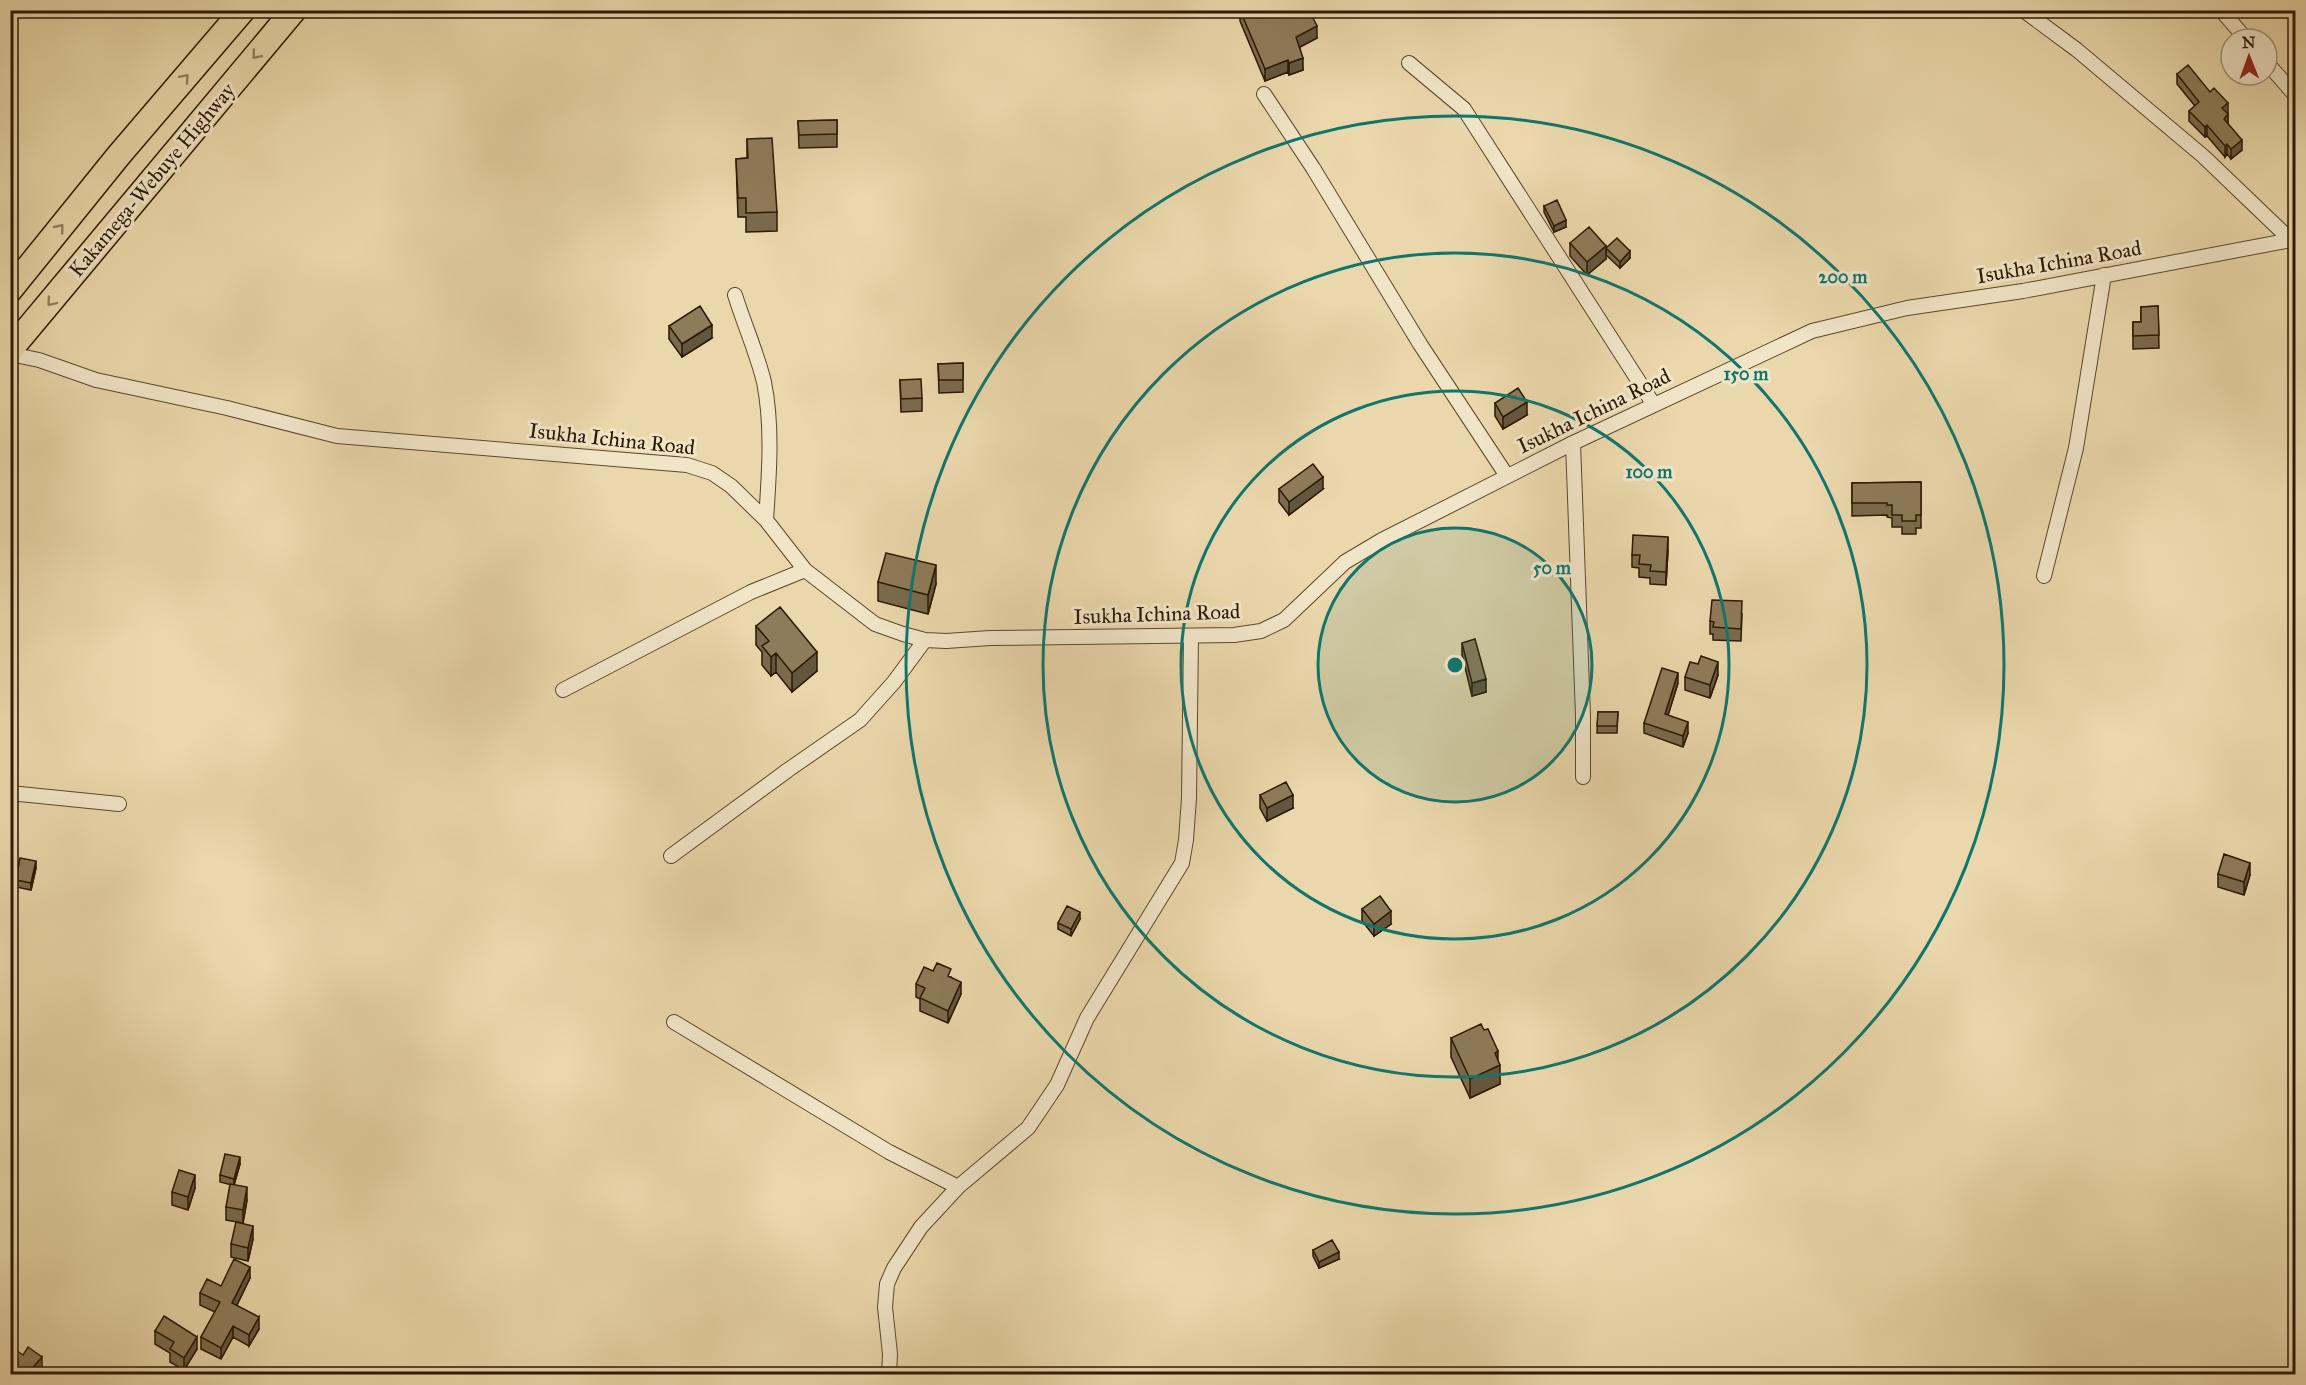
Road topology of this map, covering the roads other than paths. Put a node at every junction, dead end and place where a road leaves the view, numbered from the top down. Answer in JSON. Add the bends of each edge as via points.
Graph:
{"nodes":[{"id":1,"x":243,"y":10,"type":"edge"},
{"id":2,"x":294,"y":10,"type":"edge"},
{"id":3,"x":2023,"y":10,"type":"edge"},
{"id":4,"x":2221,"y":10,"type":"edge"},
{"id":5,"x":2236,"y":27,"type":"edge"},
{"id":6,"x":1409,"y":63,"type":"dead end"},
{"id":7,"x":2279,"y":77,"type":"edge"},
{"id":8,"x":1264,"y":94,"type":"dead end"},
{"id":9,"x":2295,"y":96,"type":"edge"},
{"id":10,"x":2294,"y":242,"type":"edge"},
{"id":11,"x":2104,"y":275,"type":"junction"},
{"id":12,"x":10,"y":290,"type":"edge"},
{"id":13,"x":735,"y":295,"type":"dead end"},
{"id":14,"x":10,"y":352,"type":"edge"},
{"id":15,"x":1654,"y":405,"type":"junction"},
{"id":16,"x":1573,"y":443,"type":"junction"},
{"id":17,"x":1507,"y":476,"type":"junction"},
{"id":18,"x":766,"y":520,"type":"junction"},
{"id":19,"x":806,"y":570,"type":"junction"},
{"id":20,"x":2044,"y":576,"type":"dead end"},
{"id":21,"x":1191,"y":637,"type":"junction"},
{"id":22,"x":925,"y":640,"type":"junction"},
{"id":23,"x":563,"y":690,"type":"dead end"},
{"id":24,"x":1583,"y":777,"type":"dead end"},
{"id":25,"x":10,"y":793,"type":"edge"},
{"id":26,"x":119,"y":804,"type":"dead end"},
{"id":27,"x":671,"y":856,"type":"dead end"},
{"id":28,"x":674,"y":1022,"type":"dead end"},
{"id":29,"x":958,"y":1187,"type":"junction"},
{"id":30,"x":889,"y":1374,"type":"edge"}],
"edges":[{"from":12,"to":1,"type":"highway","name":"Kakamega-Webuye Highway","one_way":true,"via":[[119,154]]},
{"from":2,"to":14,"type":"highway","name":"Kakamega-Webuye Highway","one_way":true},
{"from":3,"to":10,"type":"street","via":[[2203,156]]},
{"from":4,"to":5,"type":"street"},
{"from":6,"to":15,"type":"street","via":[[1464,109]]},
{"from":7,"to":9,"type":"street"},
{"from":8,"to":17,"type":"street"},
{"from":10,"to":11,"type":"street","name":"Isukha Ichina Road"},
{"from":11,"to":15,"type":"street","name":"Isukha Ichina Road","via":[[1907,308],[1812,331]]},
{"from":11,"to":20,"type":"street","via":[[2076,448]]},
{"from":13,"to":18,"type":"street","via":[[766,398]]},
{"from":14,"to":18,"type":"street","name":"Isukha Ichina Road","via":[[96,381],[337,436],[687,465],[711,473],[731,486]]},
{"from":15,"to":16,"type":"street","name":"Isukha Ichina Road"},
{"from":16,"to":17,"type":"street","name":"Isukha Ichina Road"},
{"from":16,"to":24,"type":"street"},
{"from":17,"to":21,"type":"street","name":"Isukha Ichina Road","via":[[1345,562],[1284,620],[1261,631]]},
{"from":18,"to":19,"type":"street","name":"Isukha Ichina Road"},
{"from":19,"to":22,"type":"street","name":"Isukha Ichina Road","via":[[875,624]]},
{"from":19,"to":23,"type":"street","via":[[751,592]]},
{"from":21,"to":22,"type":"street","name":"Isukha Ichina Road"},
{"from":21,"to":29,"type":"street","via":[[1189,798],[1182,863],[1086,1018],[1058,1085],[1034,1120]]},
{"from":22,"to":27,"type":"street","via":[[860,720]]},
{"from":25,"to":26,"type":"street"},
{"from":28,"to":29,"type":"street","via":[[889,1152]]},
{"from":29,"to":30,"type":"street","via":[[921,1227],[887,1284]]}]}
